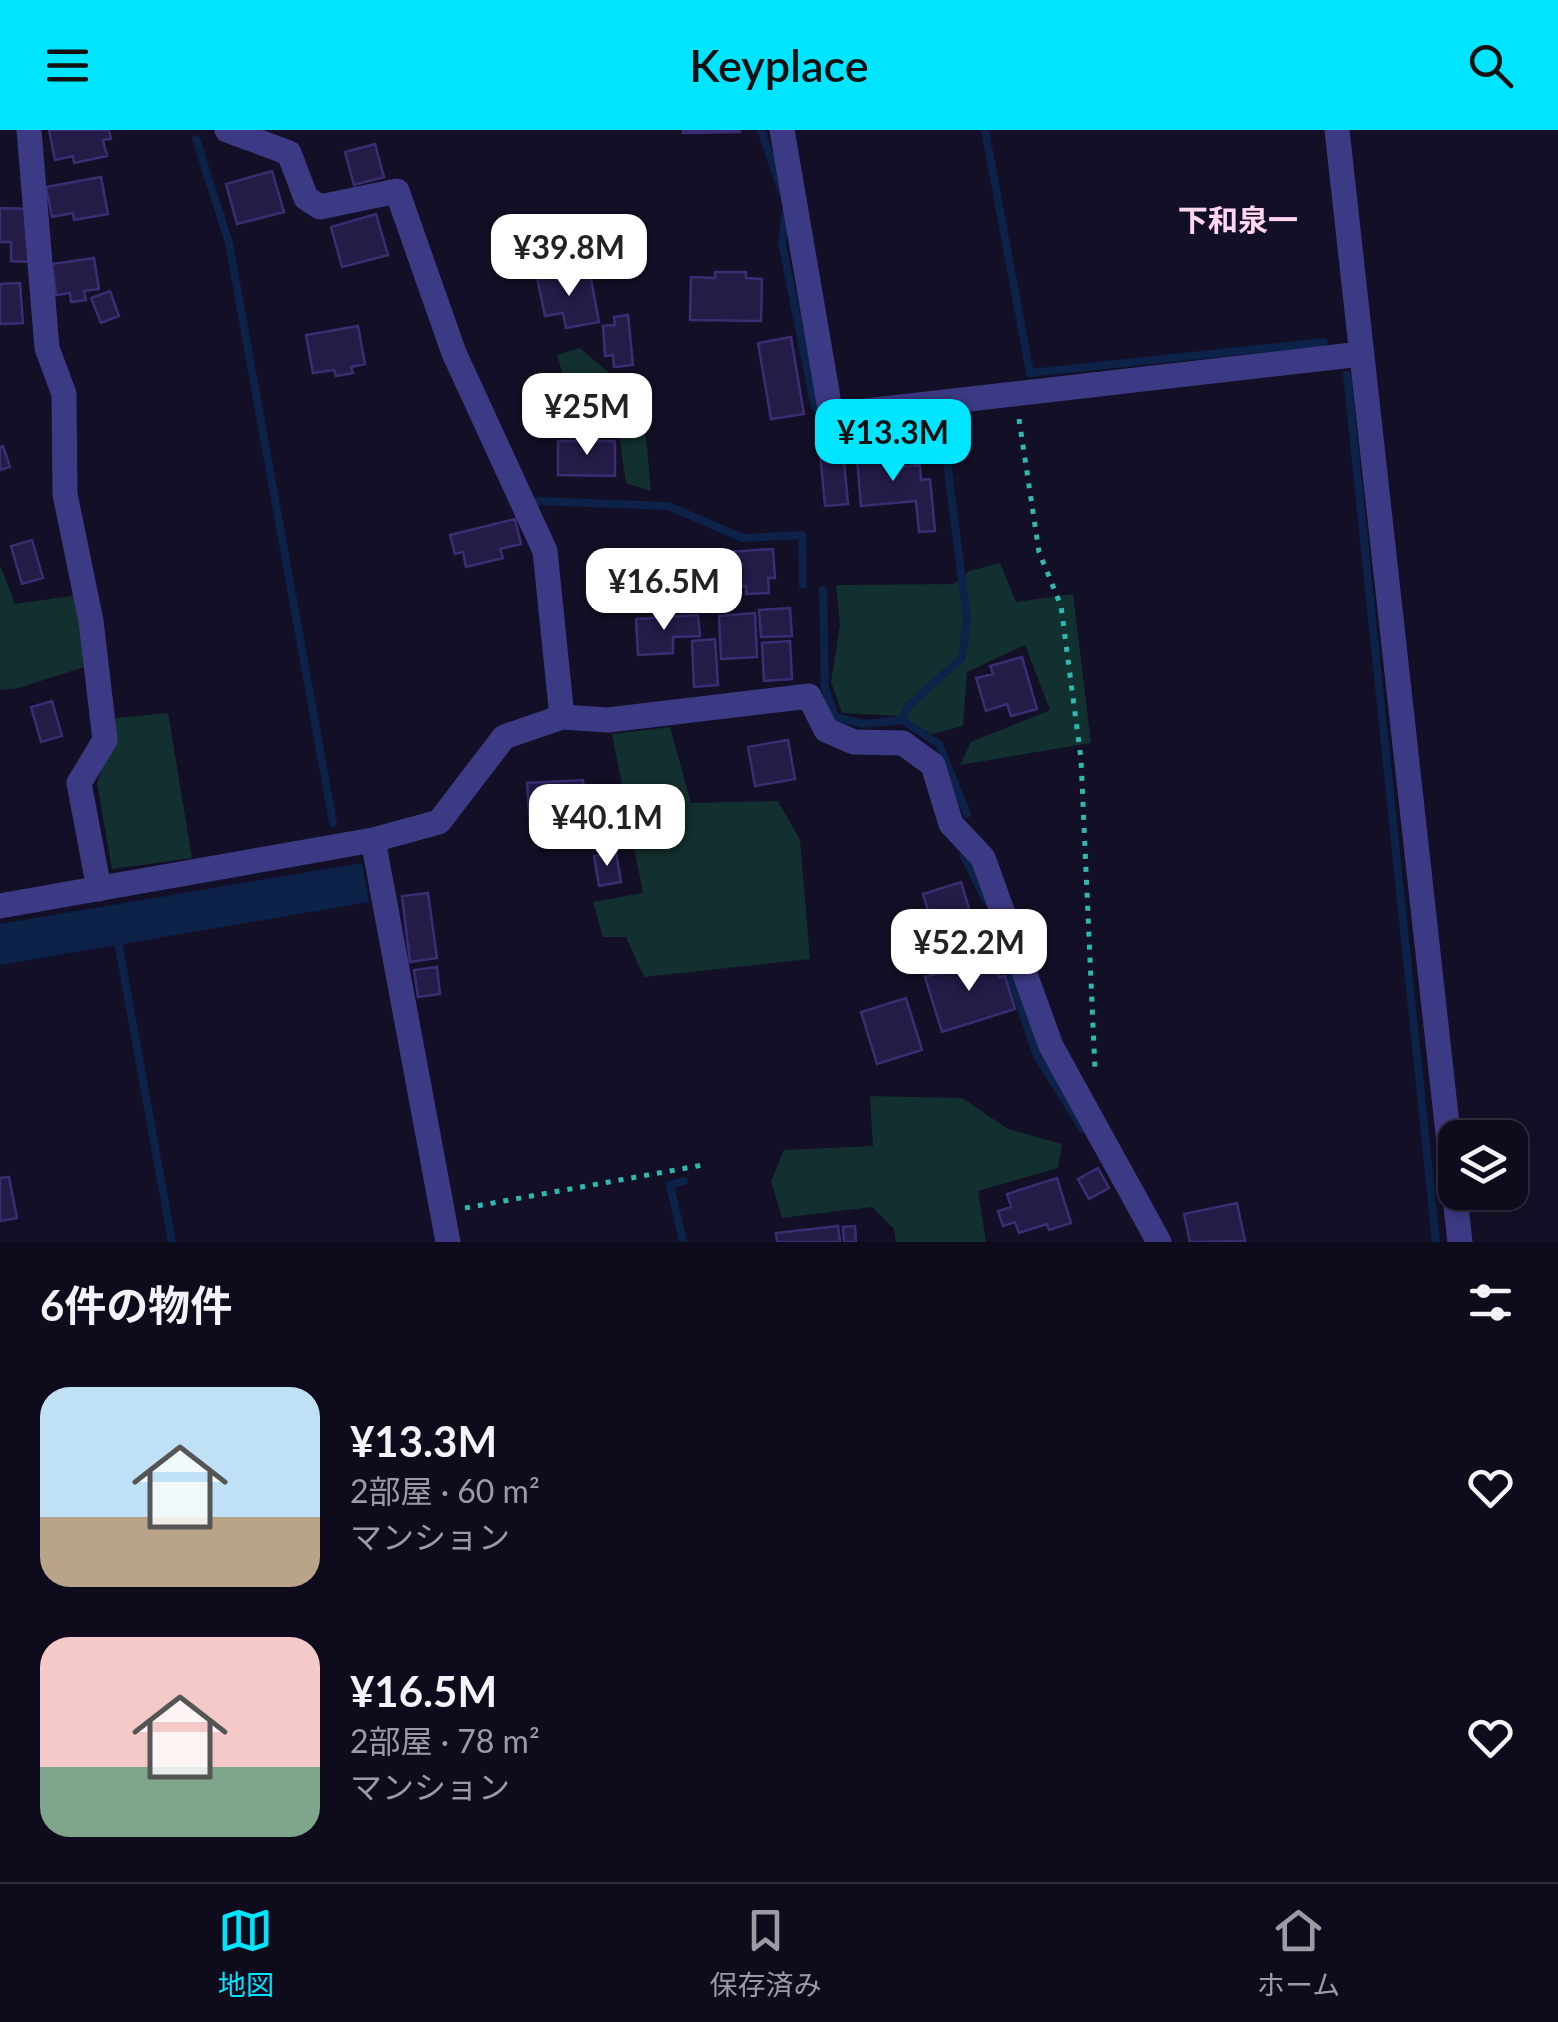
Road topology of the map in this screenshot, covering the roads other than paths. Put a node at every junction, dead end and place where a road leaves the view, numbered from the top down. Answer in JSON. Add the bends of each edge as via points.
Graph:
{"nodes":[{"id":1,"x":29,"y":130,"type":"edge"},
{"id":2,"x":226,"y":130,"type":"edge"},
{"id":3,"x":782,"y":130,"type":"edge"},
{"id":4,"x":1336,"y":130,"type":"edge"},
{"id":5,"x":1362,"y":354,"type":"junction"},
{"id":6,"x":562,"y":716,"type":"junction"},
{"id":7,"x":373,"y":840,"type":"junction"},
{"id":8,"x":100,"y":888,"type":"junction"},
{"id":9,"x":0,"y":906,"type":"edge"},
{"id":10,"x":448,"y":1242,"type":"edge"},
{"id":11,"x":1160,"y":1242,"type":"edge"},
{"id":12,"x":1460,"y":1242,"type":"edge"}],
"edges":[{"from":1,"to":8,"type":"street","via":[[48,348],[64,394],[65,494],[91,621],[104,740],[80,783]]},
{"from":2,"to":6,"type":"street","via":[[289,153],[306,198],[320,207],[397,192],[454,353],[545,551]]},
{"from":3,"to":5,"type":"street","via":[[831,415]]},
{"from":4,"to":5,"type":"street"},
{"from":5,"to":12,"type":"street"},
{"from":6,"to":7,"type":"street","via":[[504,736],[439,822]]},
{"from":6,"to":11,"type":"street","via":[[608,720],[809,696],[826,730],[854,742],[903,744],[933,765],[951,824],[984,858],[1051,1046]]},
{"from":7,"to":8,"type":"street"},
{"from":7,"to":10,"type":"street"},
{"from":8,"to":9,"type":"street"}]}
